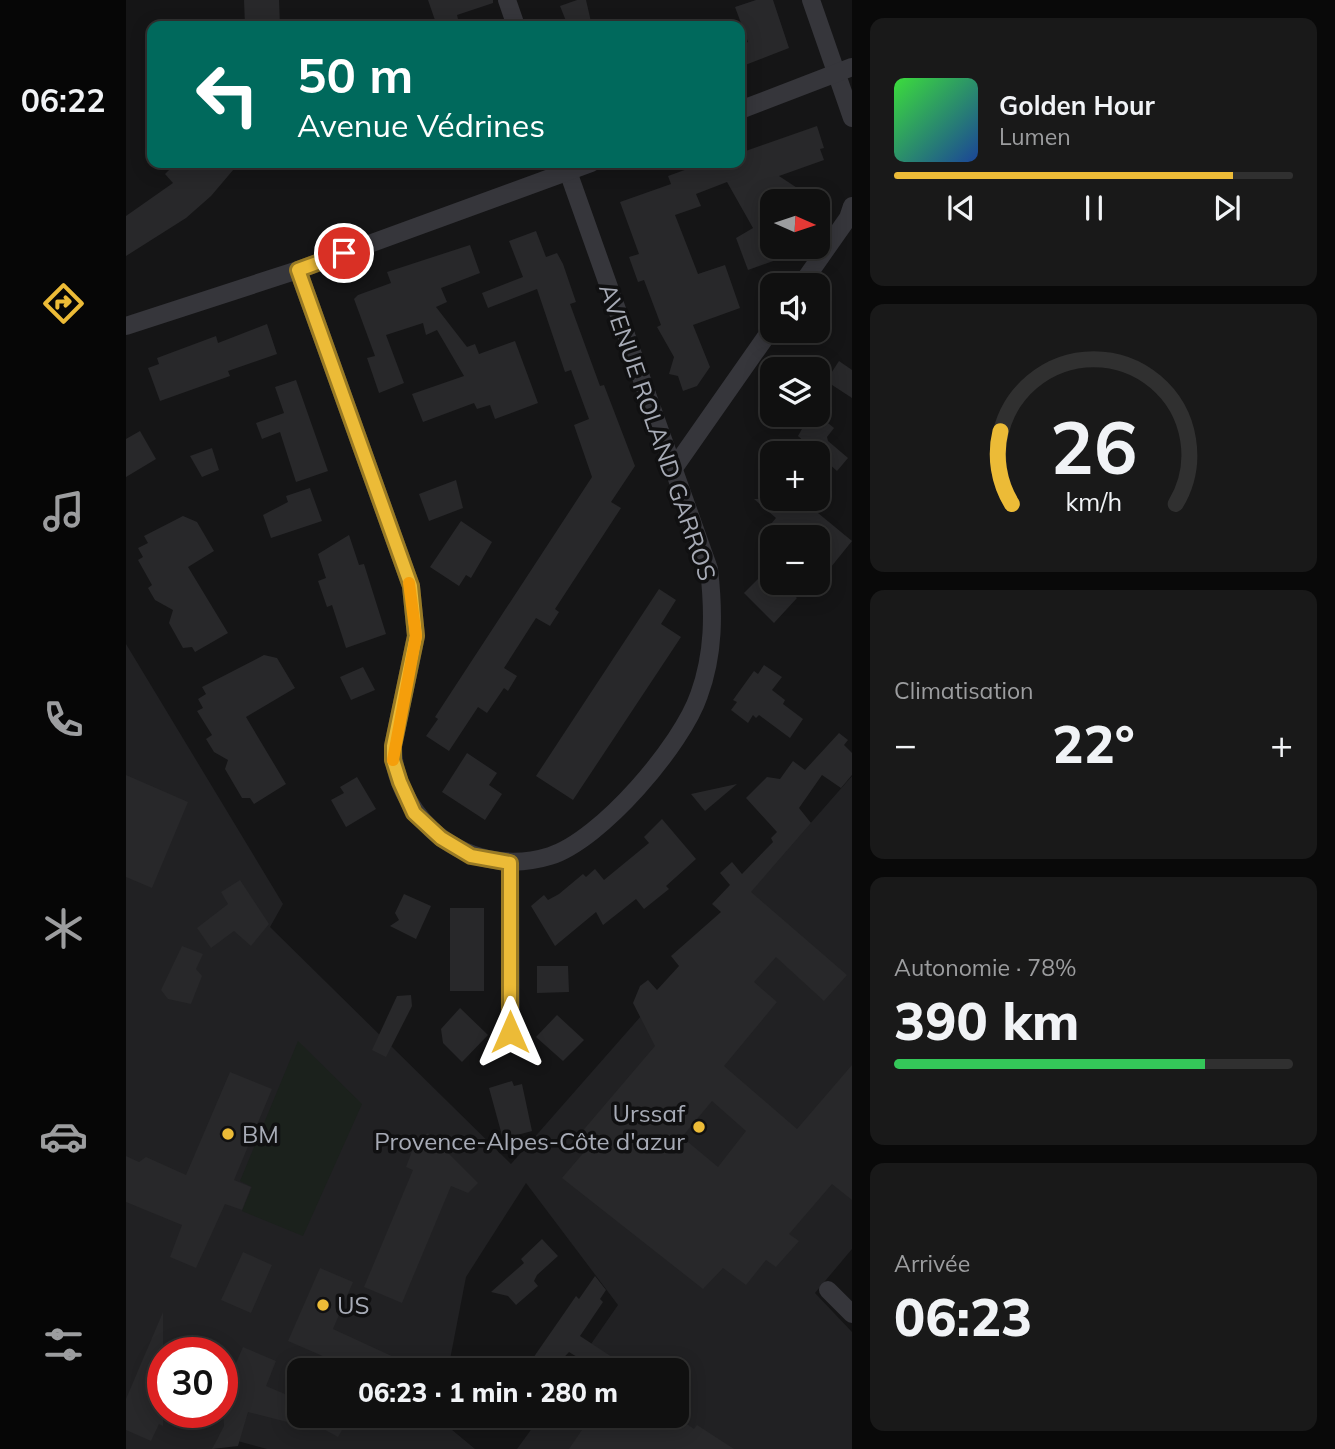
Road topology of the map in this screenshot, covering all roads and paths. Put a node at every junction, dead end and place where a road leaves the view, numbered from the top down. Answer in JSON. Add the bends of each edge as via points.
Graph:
{"nodes":[{"id":1,"x":507,"y":0,"type":"edge"},
{"id":2,"x":811,"y":0,"type":"edge"},
{"id":3,"x":514,"y":21,"type":"edge"},
{"id":4,"x":845,"y":70,"type":"edge"},
{"id":5,"x":745,"y":108,"type":"edge"},
{"id":6,"x":852,"y":118,"type":"edge"},
{"id":7,"x":563,"y":168,"type":"edge"},
{"id":8,"x":566,"y":168,"type":"edge"},
{"id":9,"x":852,"y":205,"type":"edge"},
{"id":10,"x":298,"y":270,"type":"junction"},
{"id":11,"x":809,"y":273,"type":"edge"},
{"id":12,"x":126,"y":326,"type":"edge"},
{"id":13,"x":762,"y":343,"type":"edge"},
{"id":14,"x":674,"y":468,"type":"junction"},
{"id":15,"x":510,"y":863,"type":"junction"},
{"id":16,"x":510,"y":1032,"type":"dead end"},
{"id":17,"x":828,"y":1290,"type":"dead end"},
{"id":18,"x":852,"y":1314,"type":"edge"}],
"edges":[{"from":1,"to":3,"type":"street"},
{"from":2,"to":4,"type":"street"},
{"from":4,"to":5,"type":"street"},
{"from":4,"to":6,"type":"street"},
{"from":7,"to":10,"type":"street"},
{"from":8,"to":14,"type":"street","name":"AVENUE ROLAND GARROS"},
{"from":9,"to":11,"type":"street","via":[[848,218]]},
{"from":10,"to":12,"type":"street"},
{"from":10,"to":15,"type":"street","name":"AVENUE ROLAND GARROS","via":[[411,586],[416,636],[393,746],[400,782],[414,813],[441,838],[471,856]]},
{"from":13,"to":14,"type":"street"},
{"from":14,"to":15,"type":"street","name":"AVENUE ROLAND GARROS","via":[[709,569],[713,610],[710,657],[699,697],[671,749],[642,785],[579,841],[551,856]]},
{"from":15,"to":16,"type":"street"},
{"from":17,"to":18,"type":"street"}]}
